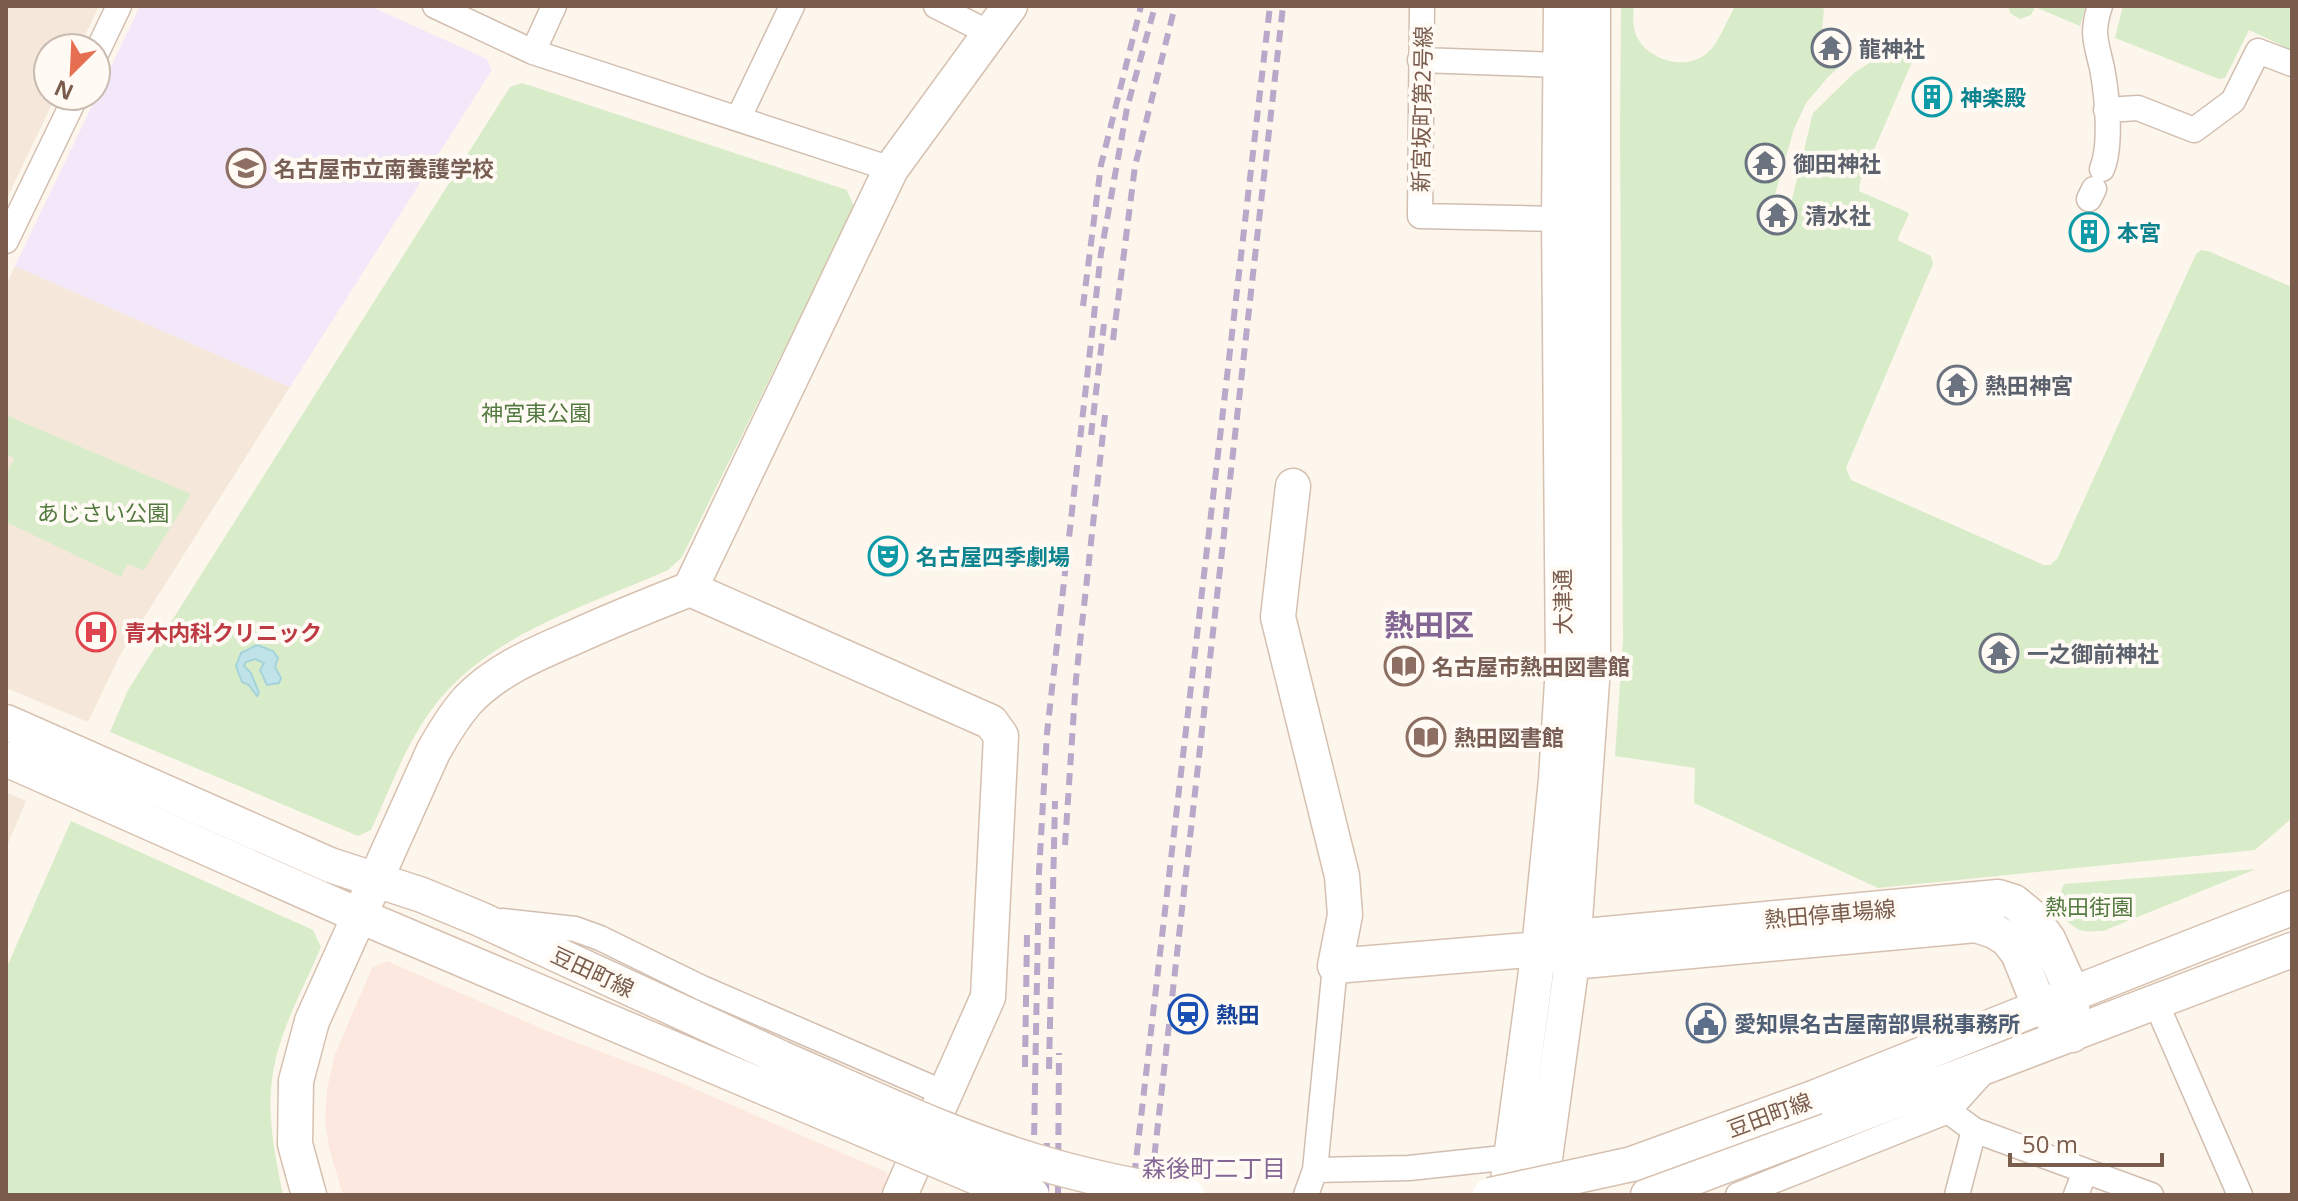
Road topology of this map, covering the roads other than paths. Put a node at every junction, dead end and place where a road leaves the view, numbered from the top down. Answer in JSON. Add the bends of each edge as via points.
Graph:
{"nodes":[{"id":1,"x":119,"y":6,"type":"edge"},
{"id":2,"x":435,"y":6,"type":"edge"},
{"id":3,"x":554,"y":6,"type":"edge"},
{"id":4,"x":792,"y":6,"type":"edge"},
{"id":5,"x":936,"y":6,"type":"edge"},
{"id":6,"x":1010,"y":6,"type":"edge"},
{"id":7,"x":1422,"y":6,"type":"edge"},
{"id":8,"x":1561,"y":6,"type":"edge"},
{"id":9,"x":1593,"y":6,"type":"edge"},
{"id":10,"x":2100,"y":6,"type":"edge"},
{"id":11,"x":107,"y":32,"type":"edge"},
{"id":12,"x":991,"y":34,"type":"junction"},
{"id":13,"x":533,"y":52,"type":"junction"},
{"id":14,"x":1420,"y":60,"type":"junction"},
{"id":15,"x":2292,"y":64,"type":"edge"},
{"id":16,"x":1560,"y":65,"type":"junction"},
{"id":17,"x":2106,"y":110,"type":"junction"},
{"id":18,"x":68,"y":112,"type":"edge"},
{"id":19,"x":738,"y":119,"type":"junction"},
{"id":20,"x":891,"y":169,"type":"junction"},
{"id":21,"x":2095,"y":186,"type":"dead end"},
{"id":22,"x":1559,"y":219,"type":"junction"},
{"id":23,"x":6,"y":241,"type":"edge"},
{"id":24,"x":1293,"y":486,"type":"dead end"},
{"id":25,"x":690,"y":589,"type":"junction"},
{"id":26,"x":6,"y":722,"type":"edge"},
{"id":27,"x":6,"y":759,"type":"edge"},
{"id":28,"x":376,"y":880,"type":"junction"},
{"id":29,"x":2292,"y":908,"type":"edge"},
{"id":30,"x":360,"y":916,"type":"junction"},
{"id":31,"x":480,"y":919,"type":"junction"},
{"id":32,"x":1539,"y":949,"type":"junction"},
{"id":33,"x":1573,"y":949,"type":"junction"},
{"id":34,"x":2292,"y":950,"type":"edge"},
{"id":35,"x":1335,"y":966,"type":"junction"},
{"id":36,"x":2072,"y":992,"type":"junction"},
{"id":37,"x":2156,"y":1003,"type":"junction"},
{"id":38,"x":2039,"y":1005,"type":"junction"},
{"id":39,"x":2072,"y":1035,"type":"junction"},
{"id":40,"x":1987,"y":1068,"type":"junction"},
{"id":41,"x":944,"y":1093,"type":"junction"},
{"id":42,"x":1948,"y":1111,"type":"junction"},
{"id":43,"x":1974,"y":1130,"type":"junction"},
{"id":44,"x":1512,"y":1157,"type":"junction"},
{"id":45,"x":1315,"y":1170,"type":"junction"},
{"id":46,"x":2085,"y":1171,"type":"junction"},
{"id":47,"x":309,"y":1195,"type":"edge"},
{"id":48,"x":900,"y":1195,"type":"edge"},
{"id":49,"x":1032,"y":1195,"type":"edge"},
{"id":50,"x":1187,"y":1195,"type":"edge"},
{"id":51,"x":1306,"y":1195,"type":"edge"},
{"id":52,"x":1490,"y":1195,"type":"edge"},
{"id":53,"x":1506,"y":1195,"type":"edge"},
{"id":54,"x":1540,"y":1195,"type":"edge"},
{"id":55,"x":1648,"y":1195,"type":"edge"},
{"id":56,"x":1738,"y":1195,"type":"edge"},
{"id":57,"x":1957,"y":1195,"type":"edge"},
{"id":58,"x":2076,"y":1195,"type":"edge"},
{"id":59,"x":2151,"y":1195,"type":"edge"},
{"id":60,"x":2240,"y":1195,"type":"edge"}],
"edges":[{"from":1,"to":11,"type":"street"},
{"from":2,"to":13,"type":"street"},
{"from":3,"to":13,"type":"street"},
{"from":4,"to":19,"type":"street"},
{"from":5,"to":12,"type":"street"},
{"from":6,"to":12,"type":"street"},
{"from":7,"to":14,"type":"street","name":"新宮坂町第2号線"},
{"from":8,"to":16,"type":"street","name":"大津通"},
{"from":9,"to":33,"type":"street","name":"大津通","via":[[1593,667]]},
{"from":10,"to":17,"type":"street","via":[[2093,40]]},
{"from":12,"to":20,"type":"street"},
{"from":13,"to":19,"type":"street"},
{"from":14,"to":16,"type":"street"},
{"from":14,"to":22,"type":"street","name":"新宮坂町第2号線","via":[[1420,216]]},
{"from":15,"to":17,"type":"street","via":[[2258,51],[2233,101],[2194,130],[2138,108]]},
{"from":16,"to":22,"type":"street","name":"大津通"},
{"from":17,"to":21,"type":"street","via":[[2108,156]]},
{"from":18,"to":23,"type":"street"},
{"from":19,"to":20,"type":"street"},
{"from":20,"to":25,"type":"street"},
{"from":22,"to":32,"type":"street","name":"大津通","via":[[1563,666]]},
{"from":24,"to":35,"type":"street","via":[[1278,617],[1342,876],[1345,915]]},
{"from":25,"to":28,"type":"street","via":[[521,660],[468,701],[433,752]]},
{"from":25,"to":41,"type":"street","via":[[991,722],[1001,736],[988,997]]},
{"from":26,"to":28,"type":"street","name":"豆田町線","via":[[330,865]]},
{"from":27,"to":30,"type":"street"},
{"from":28,"to":30,"type":"street"},
{"from":28,"to":31,"type":"street","name":"豆田町線"},
{"from":29,"to":36,"type":"street"},
{"from":30,"to":47,"type":"street","via":[[312,1021],[296,1081],[295,1144]]},
{"from":30,"to":49,"type":"street","name":"豆田町線","bridge":true,"via":[[981,1179]]},
{"from":31,"to":41,"type":"street","via":[[575,929],[600,938]]},
{"from":31,"to":50,"type":"street","name":"豆田町線","bridge":true,"via":[[781,1058],[993,1147],[1054,1167]]},
{"from":32,"to":33,"type":"street","name":"熱田停車場線"},
{"from":32,"to":35,"type":"street","name":"熱田停車場線"},
{"from":32,"to":44,"type":"street","name":"大津通"},
{"from":33,"to":36,"type":"street","name":"熱田停車場線","via":[[1998,897],[2031,916],[2048,939]]},
{"from":33,"to":38,"type":"street","name":"熱田停車場線","via":[[1976,925],[2007,939]]},
{"from":33,"to":54,"type":"street","name":"大津通"},
{"from":34,"to":37,"type":"street"},
{"from":35,"to":45,"type":"street"},
{"from":36,"to":38,"type":"street"},
{"from":36,"to":39,"type":"street","name":"熱田停車場線"},
{"from":37,"to":39,"type":"street"},
{"from":37,"to":60,"type":"street"},
{"from":38,"to":39,"type":"street","name":"熱田停車場線"},
{"from":38,"to":52,"type":"street","name":"豆田町線","bridge":true,"via":[[1816,1097],[1632,1164]]},
{"from":39,"to":40,"type":"street","name":"豆田町線"},
{"from":40,"to":42,"type":"street"},
{"from":40,"to":55,"type":"street","name":"豆田町線"},
{"from":41,"to":48,"type":"street"},
{"from":42,"to":43,"type":"street"},
{"from":42,"to":56,"type":"street"},
{"from":43,"to":46,"type":"street"},
{"from":43,"to":57,"type":"street"},
{"from":44,"to":45,"type":"street","via":[[1409,1168]]},
{"from":44,"to":53,"type":"street","name":"大津通"},
{"from":45,"to":51,"type":"street"},
{"from":46,"to":58,"type":"street"},
{"from":46,"to":59,"type":"street"}]}
